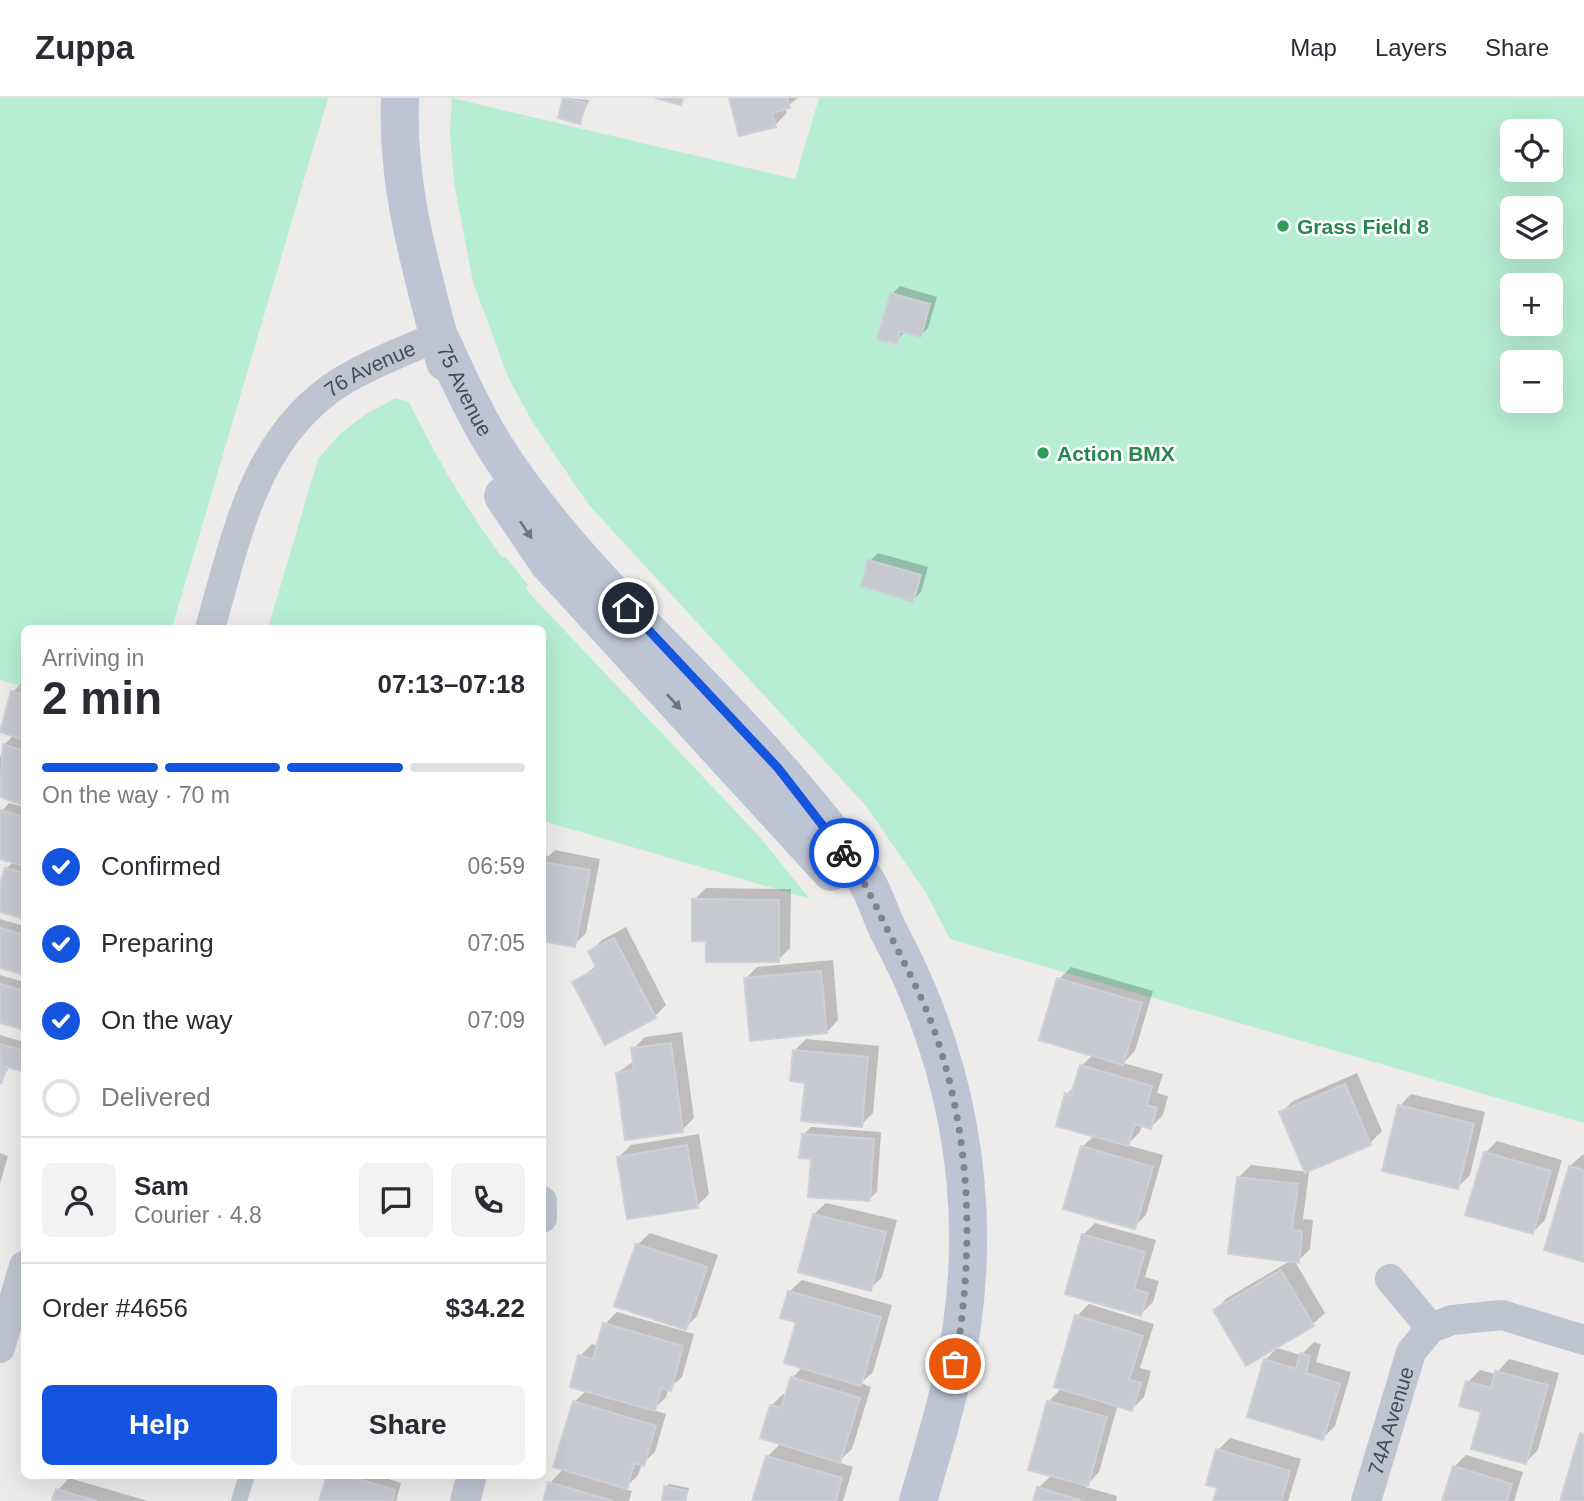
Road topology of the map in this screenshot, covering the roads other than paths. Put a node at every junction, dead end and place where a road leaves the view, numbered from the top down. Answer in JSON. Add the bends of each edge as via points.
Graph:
{"nodes":[{"id":1,"x":400,"y":98,"type":"edge"},
{"id":2,"x":439,"y":336,"type":"junction"},
{"id":3,"x":211,"y":625,"type":"edge"},
{"id":4,"x":21,"y":1273,"type":"edge"},
{"id":5,"x":1391,"y":1279,"type":"dead end"},
{"id":6,"x":5,"y":1312,"type":"edge"},
{"id":7,"x":1431,"y":1328,"type":"junction"},
{"id":8,"x":1584,"y":1340,"type":"edge"},
{"id":9,"x":0,"y":1348,"type":"edge"},
{"id":10,"x":246,"y":1479,"type":"edge"},
{"id":11,"x":471,"y":1479,"type":"edge"},
{"id":12,"x":239,"y":1501,"type":"edge"},
{"id":13,"x":465,"y":1501,"type":"edge"},
{"id":14,"x":918,"y":1501,"type":"edge"},
{"id":15,"x":1367,"y":1501,"type":"edge"}],
"edges":[{"from":1,"to":2,"type":"street","name":"76 Avenue","via":[[398,136],[404,192],[414,248]]},
{"from":2,"to":3,"type":"street","name":"76 Avenue","via":[[342,381],[290,425],[256,479]]},
{"from":2,"to":14,"type":"street","name":"75 Avenue","via":[[496,449],[528,491],[660,643],[778,768],[866,881],[936,1036],[954,1097],[968,1204],[962,1323],[952,1384]]},
{"from":4,"to":6,"type":"street"},
{"from":5,"to":7,"type":"street"},
{"from":6,"to":9,"type":"street"},
{"from":7,"to":8,"type":"street","via":[[1452,1320],[1502,1315]]},
{"from":7,"to":15,"type":"street","name":"74A Avenue","via":[[1411,1352]]},
{"from":10,"to":12,"type":"lane"},
{"from":11,"to":13,"type":"street"}]}
